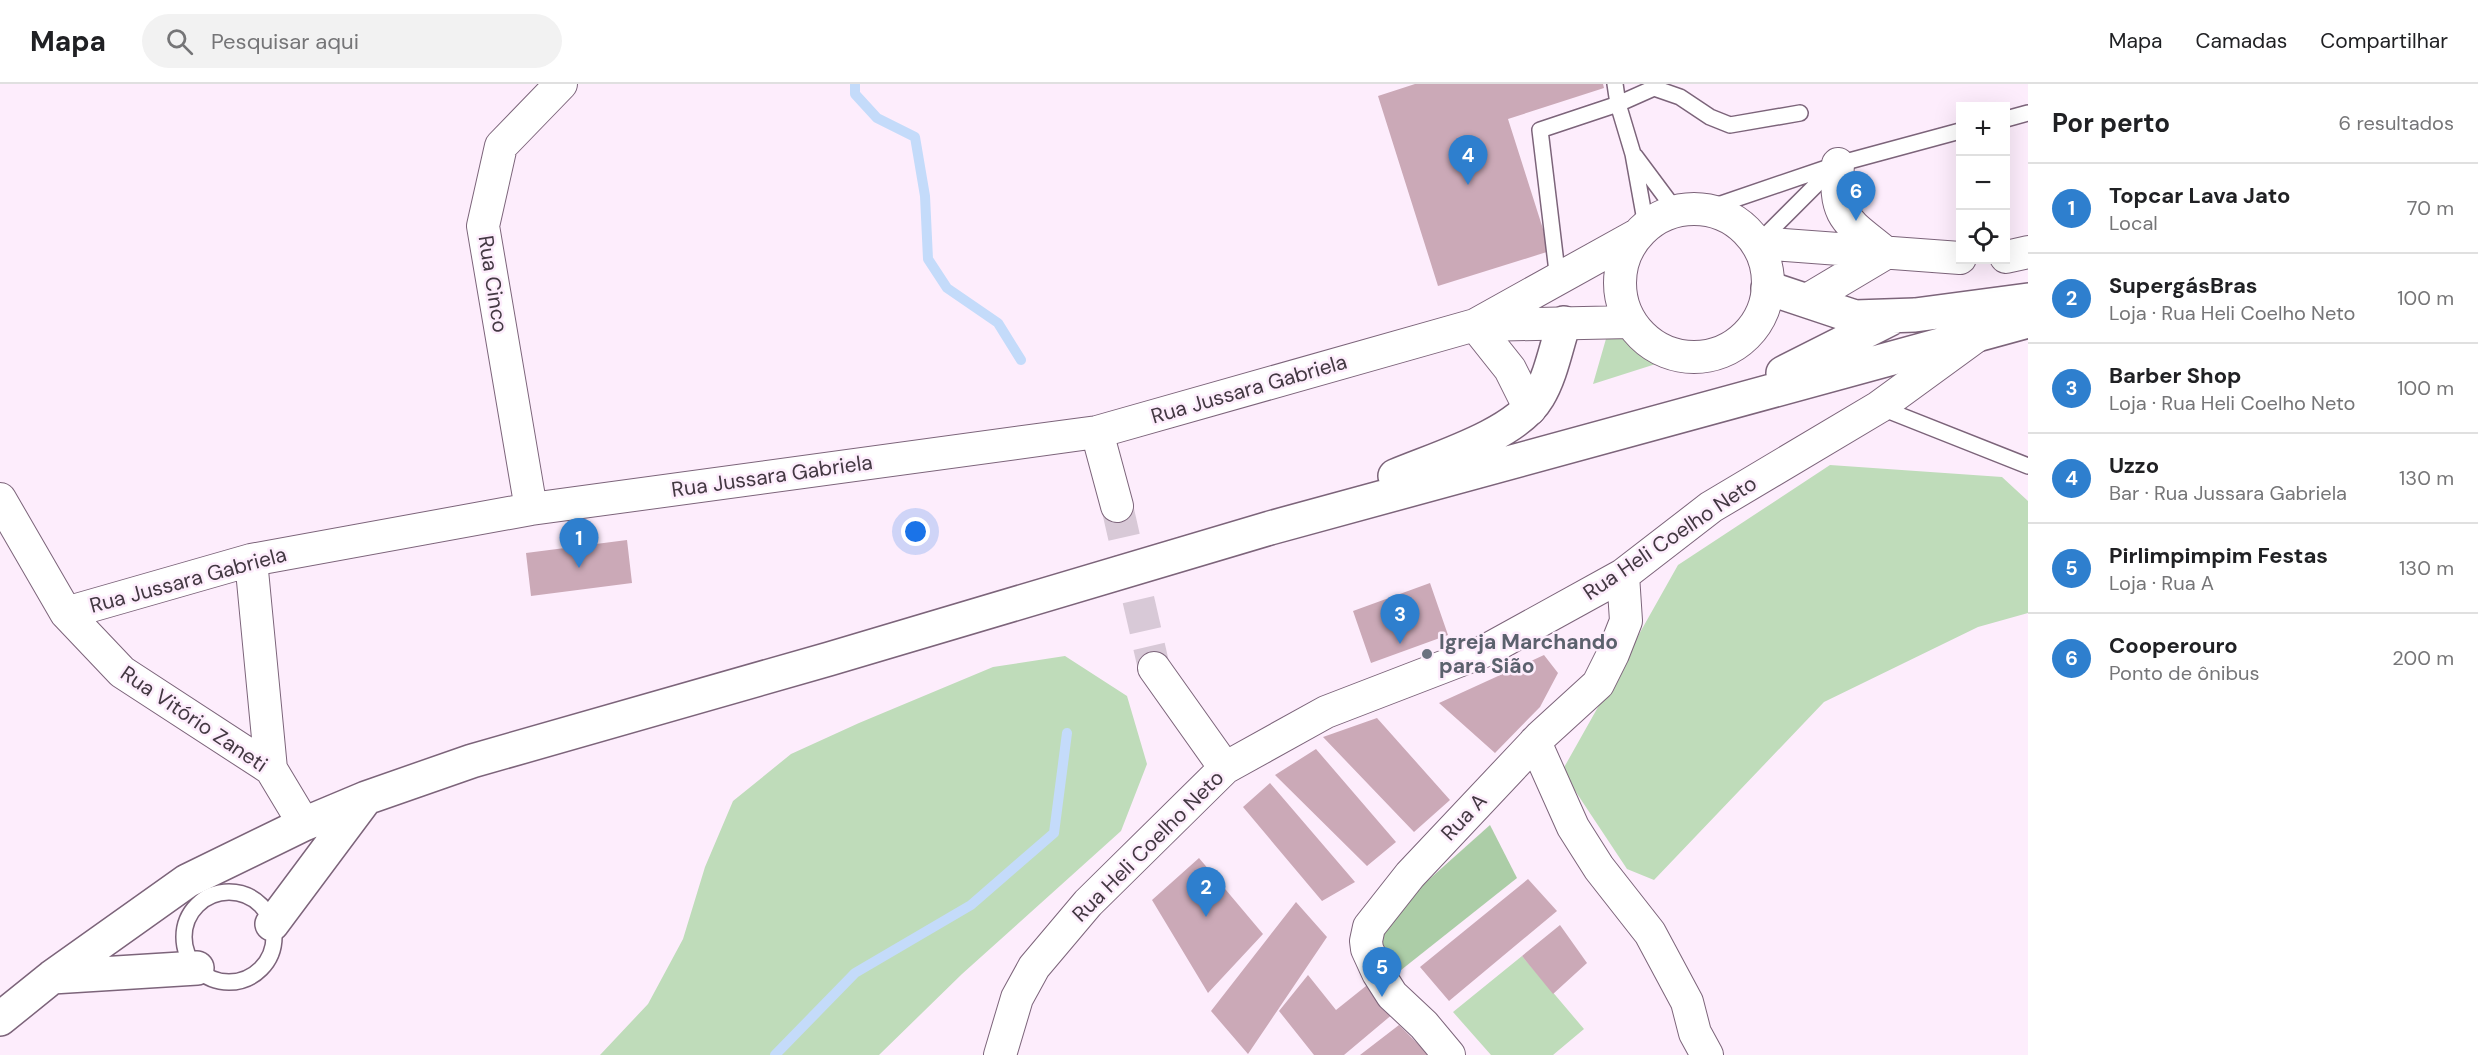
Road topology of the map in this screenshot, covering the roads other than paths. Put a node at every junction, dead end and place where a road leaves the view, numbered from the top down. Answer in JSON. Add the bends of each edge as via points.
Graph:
{"nodes":[{"id":1,"x":561,"y":84,"type":"edge"},
{"id":2,"x":1615,"y":84,"type":"edge"},
{"id":3,"x":1618,"y":104,"type":"junction"},
{"id":4,"x":1800,"y":112,"type":"dead end"},
{"id":5,"x":2028,"y":113,"type":"edge"},
{"id":6,"x":2010,"y":118,"type":"edge"},
{"id":7,"x":1956,"y":132,"type":"edge"},
{"id":8,"x":1633,"y":154,"type":"junction"},
{"id":9,"x":1838,"y":164,"type":"junction"},
{"id":10,"x":1709,"y":208,"type":"junction"},
{"id":11,"x":1676,"y":211,"type":"junction"},
{"id":12,"x":1641,"y":230,"type":"junction"},
{"id":13,"x":1757,"y":243,"type":"junction"},
{"id":14,"x":2028,"y":252,"type":"edge"},
{"id":15,"x":1886,"y":253,"type":"junction"},
{"id":16,"x":2010,"y":256,"type":"edge"},
{"id":17,"x":1956,"y":258,"type":"edge"},
{"id":18,"x":1557,"y":280,"type":"junction"},
{"id":19,"x":1768,"y":288,"type":"junction"},
{"id":20,"x":1807,"y":300,"type":"junction"},
{"id":21,"x":2028,"y":300,"type":"edge"},
{"id":22,"x":1897,"y":316,"type":"junction"},
{"id":23,"x":2028,"y":321,"type":"edge"},
{"id":24,"x":1631,"y":322,"type":"junction"},
{"id":25,"x":1564,"y":323,"type":"junction"},
{"id":26,"x":1475,"y":325,"type":"junction"},
{"id":27,"x":1978,"y":335,"type":"junction"},
{"id":28,"x":1732,"y":402,"type":"junction"},
{"id":29,"x":1879,"y":407,"type":"junction"},
{"id":30,"x":1530,"y":409,"type":"junction"},
{"id":31,"x":1097,"y":432,"type":"junction"},
{"id":32,"x":2028,"y":466,"type":"edge"},
{"id":33,"x":0,"y":499,"type":"edge"},
{"id":34,"x":1117,"y":506,"type":"tunnel mouth"},
{"id":35,"x":531,"y":509,"type":"junction"},
{"id":36,"x":1270,"y":528,"type":"junction"},
{"id":37,"x":251,"y":560,"type":"junction"},
{"id":38,"x":1623,"y":575,"type":"junction"},
{"id":39,"x":66,"y":613,"type":"junction"},
{"id":40,"x":1154,"y":668,"type":"tunnel mouth"},
{"id":41,"x":1535,"y":742,"type":"junction"},
{"id":42,"x":1225,"y":768,"type":"junction"},
{"id":43,"x":271,"y":769,"type":"junction"},
{"id":44,"x":366,"y":798,"type":"junction"},
{"id":45,"x":304,"y":824,"type":"junction"},
{"id":46,"x":195,"y":892,"type":"junction"},
{"id":47,"x":272,"y":924,"type":"junction"},
{"id":48,"x":197,"y":968,"type":"junction"},
{"id":49,"x":52,"y":977,"type":"junction"},
{"id":50,"x":0,"y":1019,"type":"edge"},
{"id":51,"x":1000,"y":1055,"type":"edge"},
{"id":52,"x":1449,"y":1055,"type":"edge"},
{"id":53,"x":1707,"y":1055,"type":"edge"}],
"edges":[{"from":1,"to":35,"type":"street","name":"Rua Cinco","via":[[501,146],[483,226]]},
{"from":2,"to":3,"type":"lane"},
{"from":3,"to":4,"type":"lane","via":[[1654,88],[1680,97],[1730,125]]},
{"from":3,"to":8,"type":"lane"},
{"from":3,"to":18,"type":"lane","via":[[1540,130]]},
{"from":5,"to":6,"type":"lane"},
{"from":7,"to":9,"type":"lane"},
{"from":8,"to":11,"type":"lane"},
{"from":8,"to":12,"type":"lane"},
{"from":9,"to":10,"type":"lane"},
{"from":9,"to":13,"type":"lane"},
{"from":9,"to":15,"type":"street","via":[[1836,193],[1842,213]]},
{"from":10,"to":11,"type":"street"},
{"from":10,"to":13,"type":"street","via":[[1742,226]]},
{"from":11,"to":12,"type":"street"},
{"from":12,"to":18,"type":"street","name":"Rua Jussara Gabriela"},
{"from":12,"to":24,"type":"street","via":[[1624,257],[1619,283],[1623,309]]},
{"from":13,"to":15,"type":"street"},
{"from":13,"to":19,"type":"street","via":[[1766,264]]},
{"from":14,"to":16,"type":"street"},
{"from":15,"to":17,"type":"street"},
{"from":15,"to":20,"type":"street"},
{"from":18,"to":26,"type":"street","name":"Rua Jussara Gabriela"},
{"from":19,"to":20,"type":"main road"},
{"from":19,"to":24,"type":"street","via":[[1763,310],[1750,332],[1730,349],[1705,357],[1679,357],[1655,348]]},
{"from":20,"to":22,"type":"main road","via":[[1856,317]]},
{"from":21,"to":22,"type":"main road"},
{"from":22,"to":28,"type":"main road"},
{"from":23,"to":27,"type":"main road"},
{"from":24,"to":25,"type":"street","name":"Rua Jussara Gabriela"},
{"from":25,"to":26,"type":"street","name":"Rua Jussara Gabriela"},
{"from":25,"to":30,"type":"main road","via":[[1539,396]]},
{"from":26,"to":30,"type":"street","via":[[1510,369]]},
{"from":26,"to":31,"type":"street","name":"Rua Jussara Gabriela"},
{"from":27,"to":28,"type":"main road"},
{"from":27,"to":29,"type":"street","name":"Rua Heli Coelho Neto"},
{"from":28,"to":36,"type":"main road"},
{"from":29,"to":32,"type":"lane"},
{"from":29,"to":38,"type":"street","name":"Rua Heli Coelho Neto","via":[[1711,507]]},
{"from":30,"to":36,"type":"main road","via":[[1493,435]]},
{"from":31,"to":34,"type":"street"},
{"from":31,"to":35,"type":"street","name":"Rua Jussara Gabriela"},
{"from":33,"to":39,"type":"street","name":"Rua Vitório Zaneti"},
{"from":35,"to":37,"type":"street","name":"Rua Jussara Gabriela"},
{"from":36,"to":44,"type":"main road","via":[[471,761]]},
{"from":37,"to":39,"type":"street","name":"Rua Jussara Gabriela"},
{"from":37,"to":43,"type":"street"},
{"from":38,"to":41,"type":"street","name":"Rua A","via":[[1626,621],[1598,684]]},
{"from":38,"to":42,"type":"street","name":"Rua Heli Coelho Neto","via":[[1487,650],[1326,712]]},
{"from":39,"to":43,"type":"street","name":"Rua Vitório Zaneti","via":[[122,672]]},
{"from":40,"to":42,"type":"street"},
{"from":41,"to":52,"type":"street","name":"Rua A","via":[[1410,875],[1374,918],[1367,934],[1369,958],[1392,995],[1424,1024]]},
{"from":41,"to":53,"type":"street","via":[[1573,827],[1599,868],[1650,933],[1687,1002],[1695,1033]]},
{"from":42,"to":51,"type":"street","name":"Rua Heli Coelho Neto","via":[[1088,903],[1034,967],[1017,998]]},
{"from":43,"to":45,"type":"street","name":"Rua Vitório Zaneti"},
{"from":44,"to":45,"type":"main road"},
{"from":44,"to":47,"type":"main road"},
{"from":45,"to":46,"type":"main road"},
{"from":46,"to":47,"type":"lane","via":[[243,894],[266,911]]},
{"from":46,"to":48,"type":"lane","via":[[184,940]]},
{"from":46,"to":49,"type":"main road"},
{"from":47,"to":48,"type":"lane","via":[[271,952],[253,975],[224,982]]},
{"from":48,"to":49,"type":"main road"},
{"from":49,"to":50,"type":"main road"}]}
